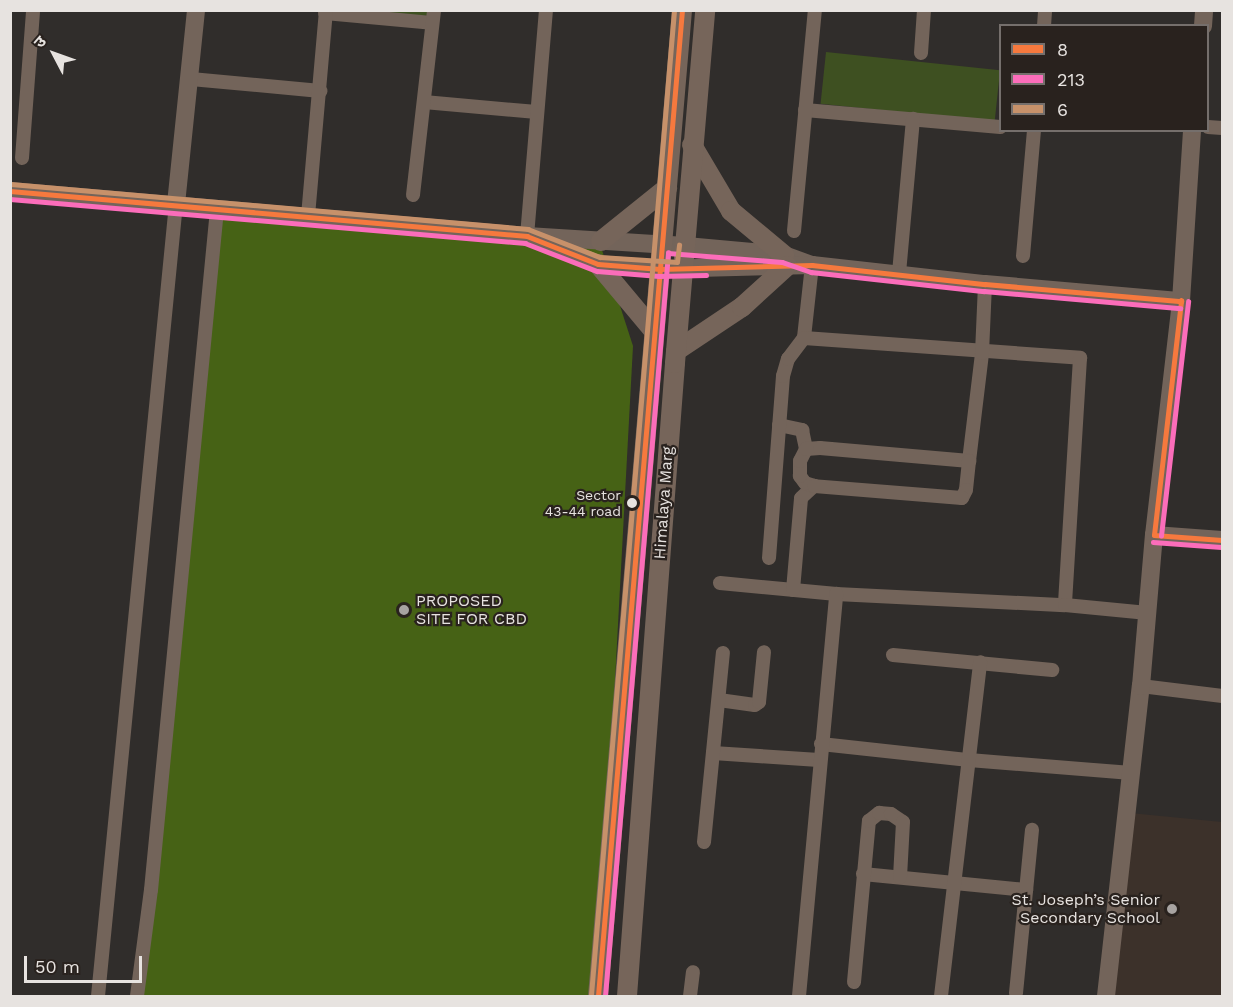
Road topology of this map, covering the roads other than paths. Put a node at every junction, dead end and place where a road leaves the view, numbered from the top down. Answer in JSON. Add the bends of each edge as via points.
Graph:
{"nodes":[{"id":1,"x":33,"y":10,"type":"edge"},
{"id":2,"x":196,"y":10,"type":"edge"},
{"id":3,"x":546,"y":10,"type":"edge"},
{"id":4,"x":682,"y":10,"type":"edge"},
{"id":5,"x":705,"y":10,"type":"edge"},
{"id":6,"x":814,"y":10,"type":"edge"},
{"id":7,"x":924,"y":10,"type":"edge"},
{"id":8,"x":326,"y":12,"type":"edge"},
{"id":9,"x":433,"y":17,"type":"edge"},
{"id":10,"x":921,"y":53,"type":"dead end"},
{"id":11,"x":191,"y":79,"type":"junction"},
{"id":12,"x":320,"y":91,"type":"junction"},
{"id":13,"x":424,"y":102,"type":"junction"},
{"id":14,"x":805,"y":110,"type":"junction"},
{"id":15,"x":537,"y":112,"type":"junction"},
{"id":16,"x":913,"y":119,"type":"junction"},
{"id":17,"x":999,"y":127,"type":"edge"},
{"id":18,"x":1034,"y":132,"type":"edge"},
{"id":19,"x":1192,"y":132,"type":"edge"},
{"id":20,"x":692,"y":145,"type":"junction"},
{"id":21,"x":21,"y":158,"type":"dead end"},
{"id":22,"x":667,"y":188,"type":"junction"},
{"id":23,"x":10,"y":191,"type":"edge"},
{"id":24,"x":413,"y":195,"type":"dead end"},
{"id":25,"x":176,"y":204,"type":"junction"},
{"id":26,"x":217,"y":210,"type":"junction"},
{"id":27,"x":308,"y":216,"type":"junction"},
{"id":28,"x":794,"y":231,"type":"dead end"},
{"id":29,"x":527,"y":236,"type":"junction"},
{"id":30,"x":601,"y":241,"type":"junction"},
{"id":31,"x":661,"y":245,"type":"junction"},
{"id":32,"x":686,"y":246,"type":"junction"},
{"id":33,"x":1023,"y":256,"type":"dead end"},
{"id":34,"x":785,"y":261,"type":"junction"},
{"id":35,"x":598,"y":264,"type":"junction"},
{"id":36,"x":812,"y":265,"type":"junction"},
{"id":37,"x":660,"y":269,"type":"junction"},
{"id":38,"x":684,"y":269,"type":"junction"},
{"id":39,"x":899,"y":273,"type":"junction"},
{"id":40,"x":985,"y":284,"type":"junction"},
{"id":41,"x":1181,"y":301,"type":"junction"},
{"id":42,"x":654,"y":331,"type":"junction"},
{"id":43,"x":804,"y":338,"type":"junction"},
{"id":44,"x":676,"y":351,"type":"junction"},
{"id":45,"x":982,"y":352,"type":"junction"},
{"id":46,"x":779,"y":425,"type":"junction"},
{"id":47,"x":806,"y":449,"type":"junction"},
{"id":48,"x":969,"y":461,"type":"junction"},
{"id":49,"x":814,"y":486,"type":"junction"},
{"id":50,"x":1154,"y":534,"type":"junction"},
{"id":51,"x":1222,"y":540,"type":"edge"},
{"id":52,"x":769,"y":558,"type":"dead end"},
{"id":53,"x":720,"y":583,"type":"dead end"},
{"id":54,"x":793,"y":590,"type":"junction"},
{"id":55,"x":836,"y":594,"type":"junction"},
{"id":56,"x":1065,"y":605,"type":"junction"},
{"id":57,"x":1148,"y":613,"type":"junction"},
{"id":58,"x":764,"y":652,"type":"dead end"},
{"id":59,"x":723,"y":653,"type":"dead end"},
{"id":60,"x":893,"y":655,"type":"dead end"},
{"id":61,"x":980,"y":662,"type":"junction"},
{"id":62,"x":1052,"y":670,"type":"dead end"},
{"id":63,"x":1141,"y":687,"type":"junction"},
{"id":64,"x":1222,"y":696,"type":"edge"},
{"id":65,"x":719,"y":700,"type":"junction"},
{"id":66,"x":820,"y":744,"type":"junction"},
{"id":67,"x":713,"y":753,"type":"junction"},
{"id":68,"x":819,"y":760,"type":"junction"},
{"id":69,"x":969,"y":760,"type":"junction"},
{"id":70,"x":1131,"y":773,"type":"junction"},
{"id":71,"x":1032,"y":830,"type":"dead end"},
{"id":72,"x":704,"y":842,"type":"dead end"},
{"id":73,"x":863,"y":874,"type":"junction"},
{"id":74,"x":900,"y":877,"type":"junction"},
{"id":75,"x":952,"y":884,"type":"junction"},
{"id":76,"x":1026,"y":890,"type":"junction"},
{"id":77,"x":693,"y":972,"type":"dead end"},
{"id":78,"x":854,"y":982,"type":"dead end"},
{"id":79,"x":1016,"y":993,"type":"dead end"},
{"id":80,"x":98,"y":996,"type":"edge"},
{"id":81,"x":136,"y":996,"type":"edge"},
{"id":82,"x":598,"y":996,"type":"edge"},
{"id":83,"x":627,"y":996,"type":"edge"},
{"id":84,"x":690,"y":996,"type":"edge"},
{"id":85,"x":799,"y":996,"type":"edge"},
{"id":86,"x":941,"y":996,"type":"edge"},
{"id":87,"x":1106,"y":996,"type":"edge"}],
"edges":[{"from":1,"to":21,"type":"street"},
{"from":2,"to":11,"type":"street"},
{"from":3,"to":15,"type":"street"},
{"from":4,"to":22,"type":"main road","name":"Himalaya Marg"},
{"from":5,"to":20,"type":"main road","name":"Himalaya Marg"},
{"from":6,"to":14,"type":"street"},
{"from":7,"to":10,"type":"street"},
{"from":8,"to":9,"type":"street"},
{"from":8,"to":12,"type":"street"},
{"from":9,"to":13,"type":"street"},
{"from":11,"to":12,"type":"street"},
{"from":11,"to":25,"type":"street"},
{"from":12,"to":27,"type":"street"},
{"from":13,"to":15,"type":"street"},
{"from":13,"to":24,"type":"street"},
{"from":14,"to":16,"type":"street"},
{"from":14,"to":28,"type":"street"},
{"from":15,"to":29,"type":"street"},
{"from":16,"to":17,"type":"street"},
{"from":16,"to":39,"type":"street"},
{"from":18,"to":33,"type":"street"},
{"from":19,"to":41,"type":"street"},
{"from":20,"to":32,"type":"main road","name":"Himalaya Marg"},
{"from":20,"to":34,"type":"main road","via":[[731,211]]},
{"from":22,"to":30,"type":"main road"},
{"from":22,"to":31,"type":"main road","name":"Himalaya Marg"},
{"from":23,"to":25,"type":"street"},
{"from":25,"to":26,"type":"street"},
{"from":25,"to":80,"type":"street"},
{"from":26,"to":27,"type":"street"},
{"from":26,"to":81,"type":"street","via":[[151,890]]},
{"from":27,"to":29,"type":"street"},
{"from":29,"to":30,"type":"street"},
{"from":29,"to":35,"type":"street"},
{"from":30,"to":31,"type":"street"},
{"from":31,"to":32,"type":"street"},
{"from":31,"to":37,"type":"main road","name":"Himalaya Marg"},
{"from":32,"to":34,"type":"street"},
{"from":32,"to":38,"type":"main road","name":"Himalaya Marg"},
{"from":34,"to":36,"type":"street"},
{"from":34,"to":38,"type":"street"},
{"from":34,"to":44,"type":"main road","via":[[742,307]]},
{"from":35,"to":37,"type":"street"},
{"from":35,"to":42,"type":"main road"},
{"from":36,"to":39,"type":"street"},
{"from":36,"to":43,"type":"street"},
{"from":37,"to":38,"type":"street"},
{"from":37,"to":42,"type":"main road","name":"Himalaya Marg"},
{"from":38,"to":44,"type":"main road","name":"Himalaya Marg"},
{"from":39,"to":40,"type":"street"},
{"from":40,"to":41,"type":"street"},
{"from":40,"to":45,"type":"street"},
{"from":41,"to":50,"type":"street"},
{"from":42,"to":82,"type":"main road","name":"Himalaya Marg"},
{"from":43,"to":45,"type":"street"},
{"from":43,"to":46,"type":"street","via":[[788,359],[783,376]]},
{"from":44,"to":83,"type":"main road","name":"Himalaya Marg"},
{"from":45,"to":48,"type":"street"},
{"from":45,"to":56,"type":"street","via":[[1080,358]]},
{"from":46,"to":47,"type":"street","via":[[802,430]]},
{"from":46,"to":52,"type":"street"},
{"from":47,"to":48,"type":"street"},
{"from":47,"to":49,"type":"street","via":[[800,461],[800,476]]},
{"from":48,"to":49,"type":"street","via":[[962,498]]},
{"from":49,"to":54,"type":"street","via":[[801,498]]},
{"from":50,"to":51,"type":"street"},
{"from":50,"to":57,"type":"street"},
{"from":53,"to":54,"type":"street"},
{"from":54,"to":55,"type":"street"},
{"from":55,"to":56,"type":"street"},
{"from":55,"to":66,"type":"street"},
{"from":56,"to":57,"type":"street"},
{"from":57,"to":63,"type":"street"},
{"from":58,"to":65,"type":"street","via":[[759,702],[756,705]]},
{"from":59,"to":65,"type":"street"},
{"from":60,"to":61,"type":"street"},
{"from":61,"to":62,"type":"street"},
{"from":61,"to":69,"type":"street"},
{"from":63,"to":64,"type":"street"},
{"from":63,"to":70,"type":"street"},
{"from":65,"to":67,"type":"street"},
{"from":66,"to":68,"type":"street"},
{"from":66,"to":69,"type":"street"},
{"from":67,"to":68,"type":"street"},
{"from":67,"to":72,"type":"street"},
{"from":68,"to":85,"type":"street"},
{"from":69,"to":70,"type":"street"},
{"from":69,"to":75,"type":"street"},
{"from":70,"to":87,"type":"street"},
{"from":71,"to":76,"type":"street"},
{"from":73,"to":74,"type":"street"},
{"from":73,"to":74,"type":"street","via":[[869,821],[879,813],[891,813],[903,822]]},
{"from":73,"to":78,"type":"street"},
{"from":74,"to":75,"type":"street"},
{"from":75,"to":76,"type":"street"},
{"from":75,"to":86,"type":"street"},
{"from":76,"to":79,"type":"street"},
{"from":77,"to":84,"type":"street"}]}
